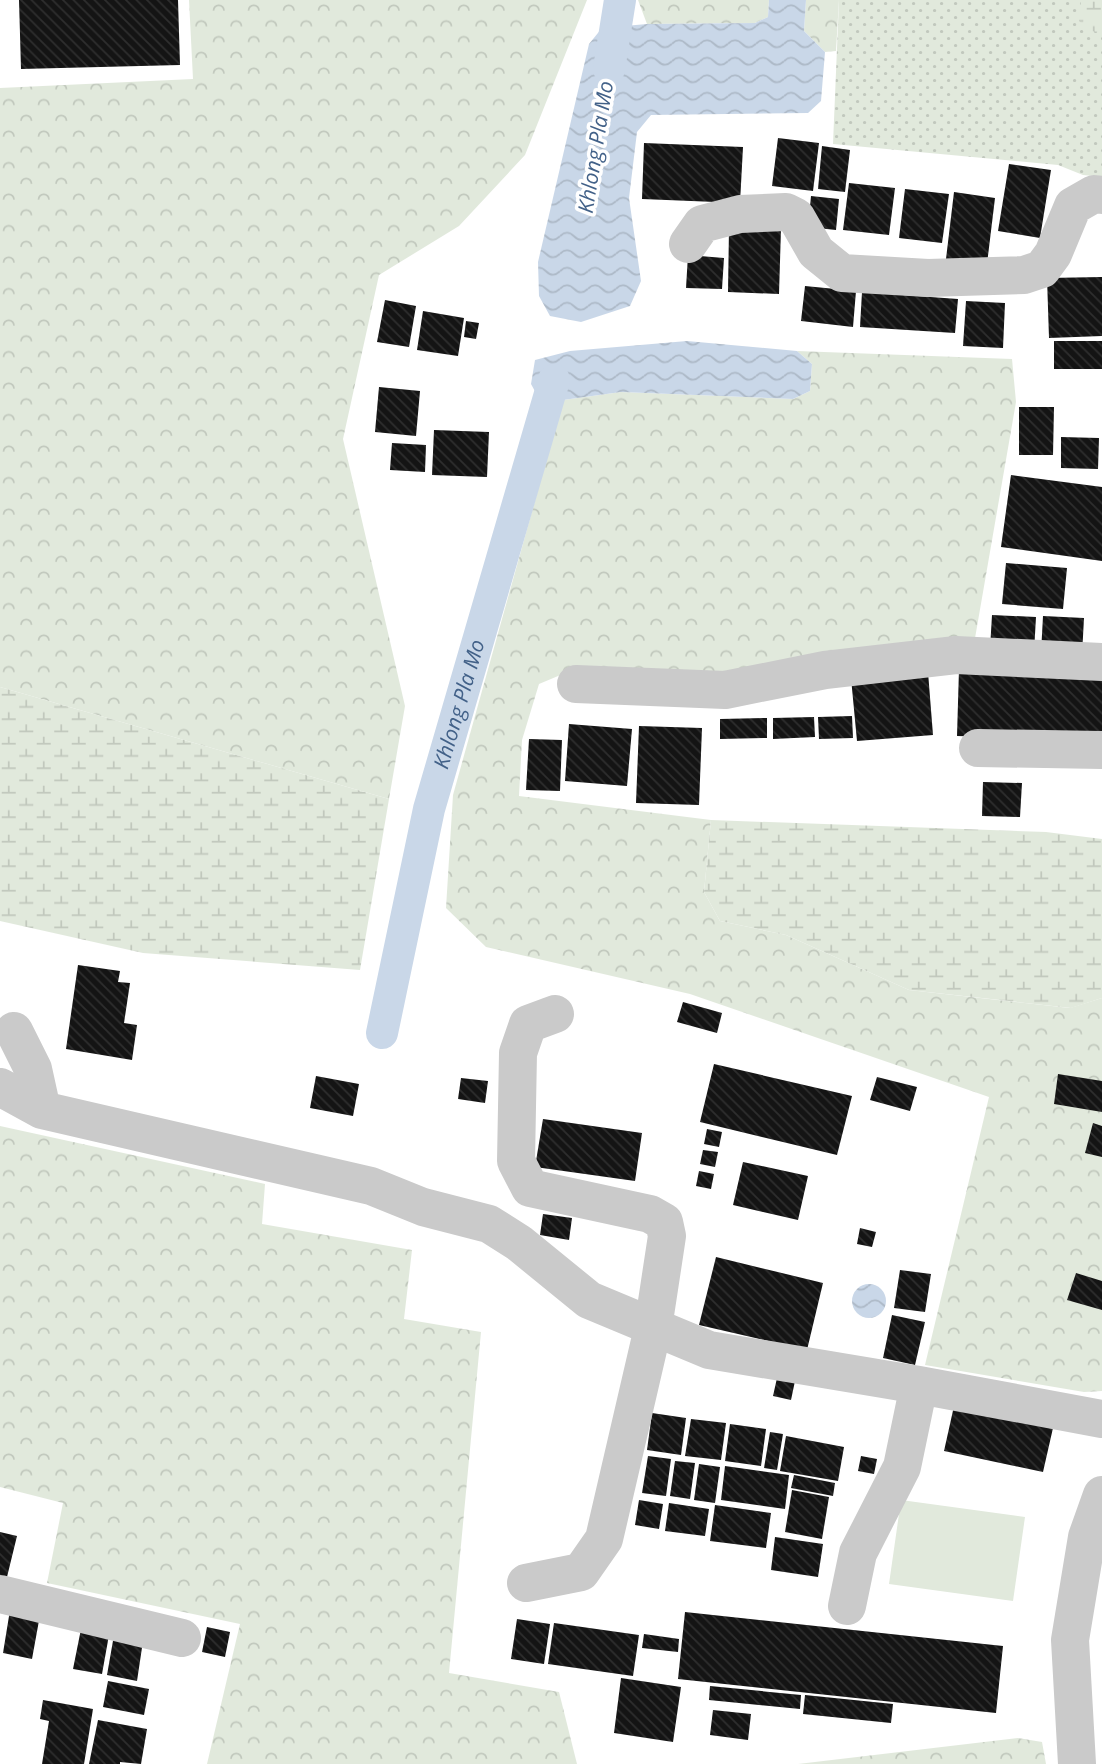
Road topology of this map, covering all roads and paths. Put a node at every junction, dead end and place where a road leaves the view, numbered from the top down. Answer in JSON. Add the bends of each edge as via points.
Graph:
{"nodes":[{"id":1,"x":1102,"y":195,"type":"edge"},
{"id":2,"x":688,"y":244,"type":"dead end"},
{"id":3,"x":1102,"y":662,"type":"edge"},
{"id":4,"x":576,"y":684,"type":"dead end"},
{"id":5,"x":978,"y":748,"type":"dead end"},
{"id":6,"x":1102,"y":750,"type":"edge"},
{"id":7,"x":555,"y":1014,"type":"dead end"},
{"id":8,"x":14,"y":1031,"type":"dead end"},
{"id":9,"x":0,"y":1087,"type":"edge"},
{"id":10,"x":42,"y":1110,"type":"junction"},
{"id":11,"x":530,"y":1188,"type":"junction"},
{"id":12,"x":519,"y":1243,"type":"junction"},
{"id":13,"x":653,"y":1328,"type":"junction"},
{"id":14,"x":919,"y":1385,"type":"junction"},
{"id":15,"x":1102,"y":1419,"type":"edge"},
{"id":16,"x":1102,"y":1495,"type":"edge"},
{"id":17,"x":526,"y":1583,"type":"dead end"},
{"id":18,"x":0,"y":1594,"type":"edge"},
{"id":19,"x":847,"y":1606,"type":"dead end"},
{"id":20,"x":183,"y":1637,"type":"dead end"},
{"id":21,"x":1077,"y":1764,"type":"edge"}],
"edges":[{"from":1,"to":2,"type":"street","via":[[1094,194],[1073,206],[1053,254],[1042,269],[1024,275],[928,278],[842,273],[816,252],[796,217],[786,212],[740,214],[702,225]]},
{"from":3,"to":4,"type":"street","via":[[956,655],[825,670],[725,690]]},
{"from":5,"to":6,"type":"street"},
{"from":7,"to":11,"type":"street","via":[[528,1024],[518,1053],[516,1161]]},
{"from":8,"to":10,"type":"street","via":[[33,1069]]},
{"from":9,"to":10,"type":"street"},
{"from":10,"to":12,"type":"street","via":[[371,1186],[423,1207],[489,1224]]},
{"from":11,"to":12,"type":"street"},
{"from":11,"to":13,"type":"street","via":[[650,1214],[664,1222],[667,1236]]},
{"from":12,"to":13,"type":"street","via":[[589,1300]]},
{"from":13,"to":14,"type":"street","via":[[709,1350]]},
{"from":13,"to":17,"type":"street","via":[[604,1539],[581,1572]]},
{"from":14,"to":15,"type":"street"},
{"from":14,"to":19,"type":"street","via":[[902,1467],[858,1553]]},
{"from":16,"to":21,"type":"street","via":[[1087,1536],[1070,1640]]},
{"from":18,"to":20,"type":"street"}]}
